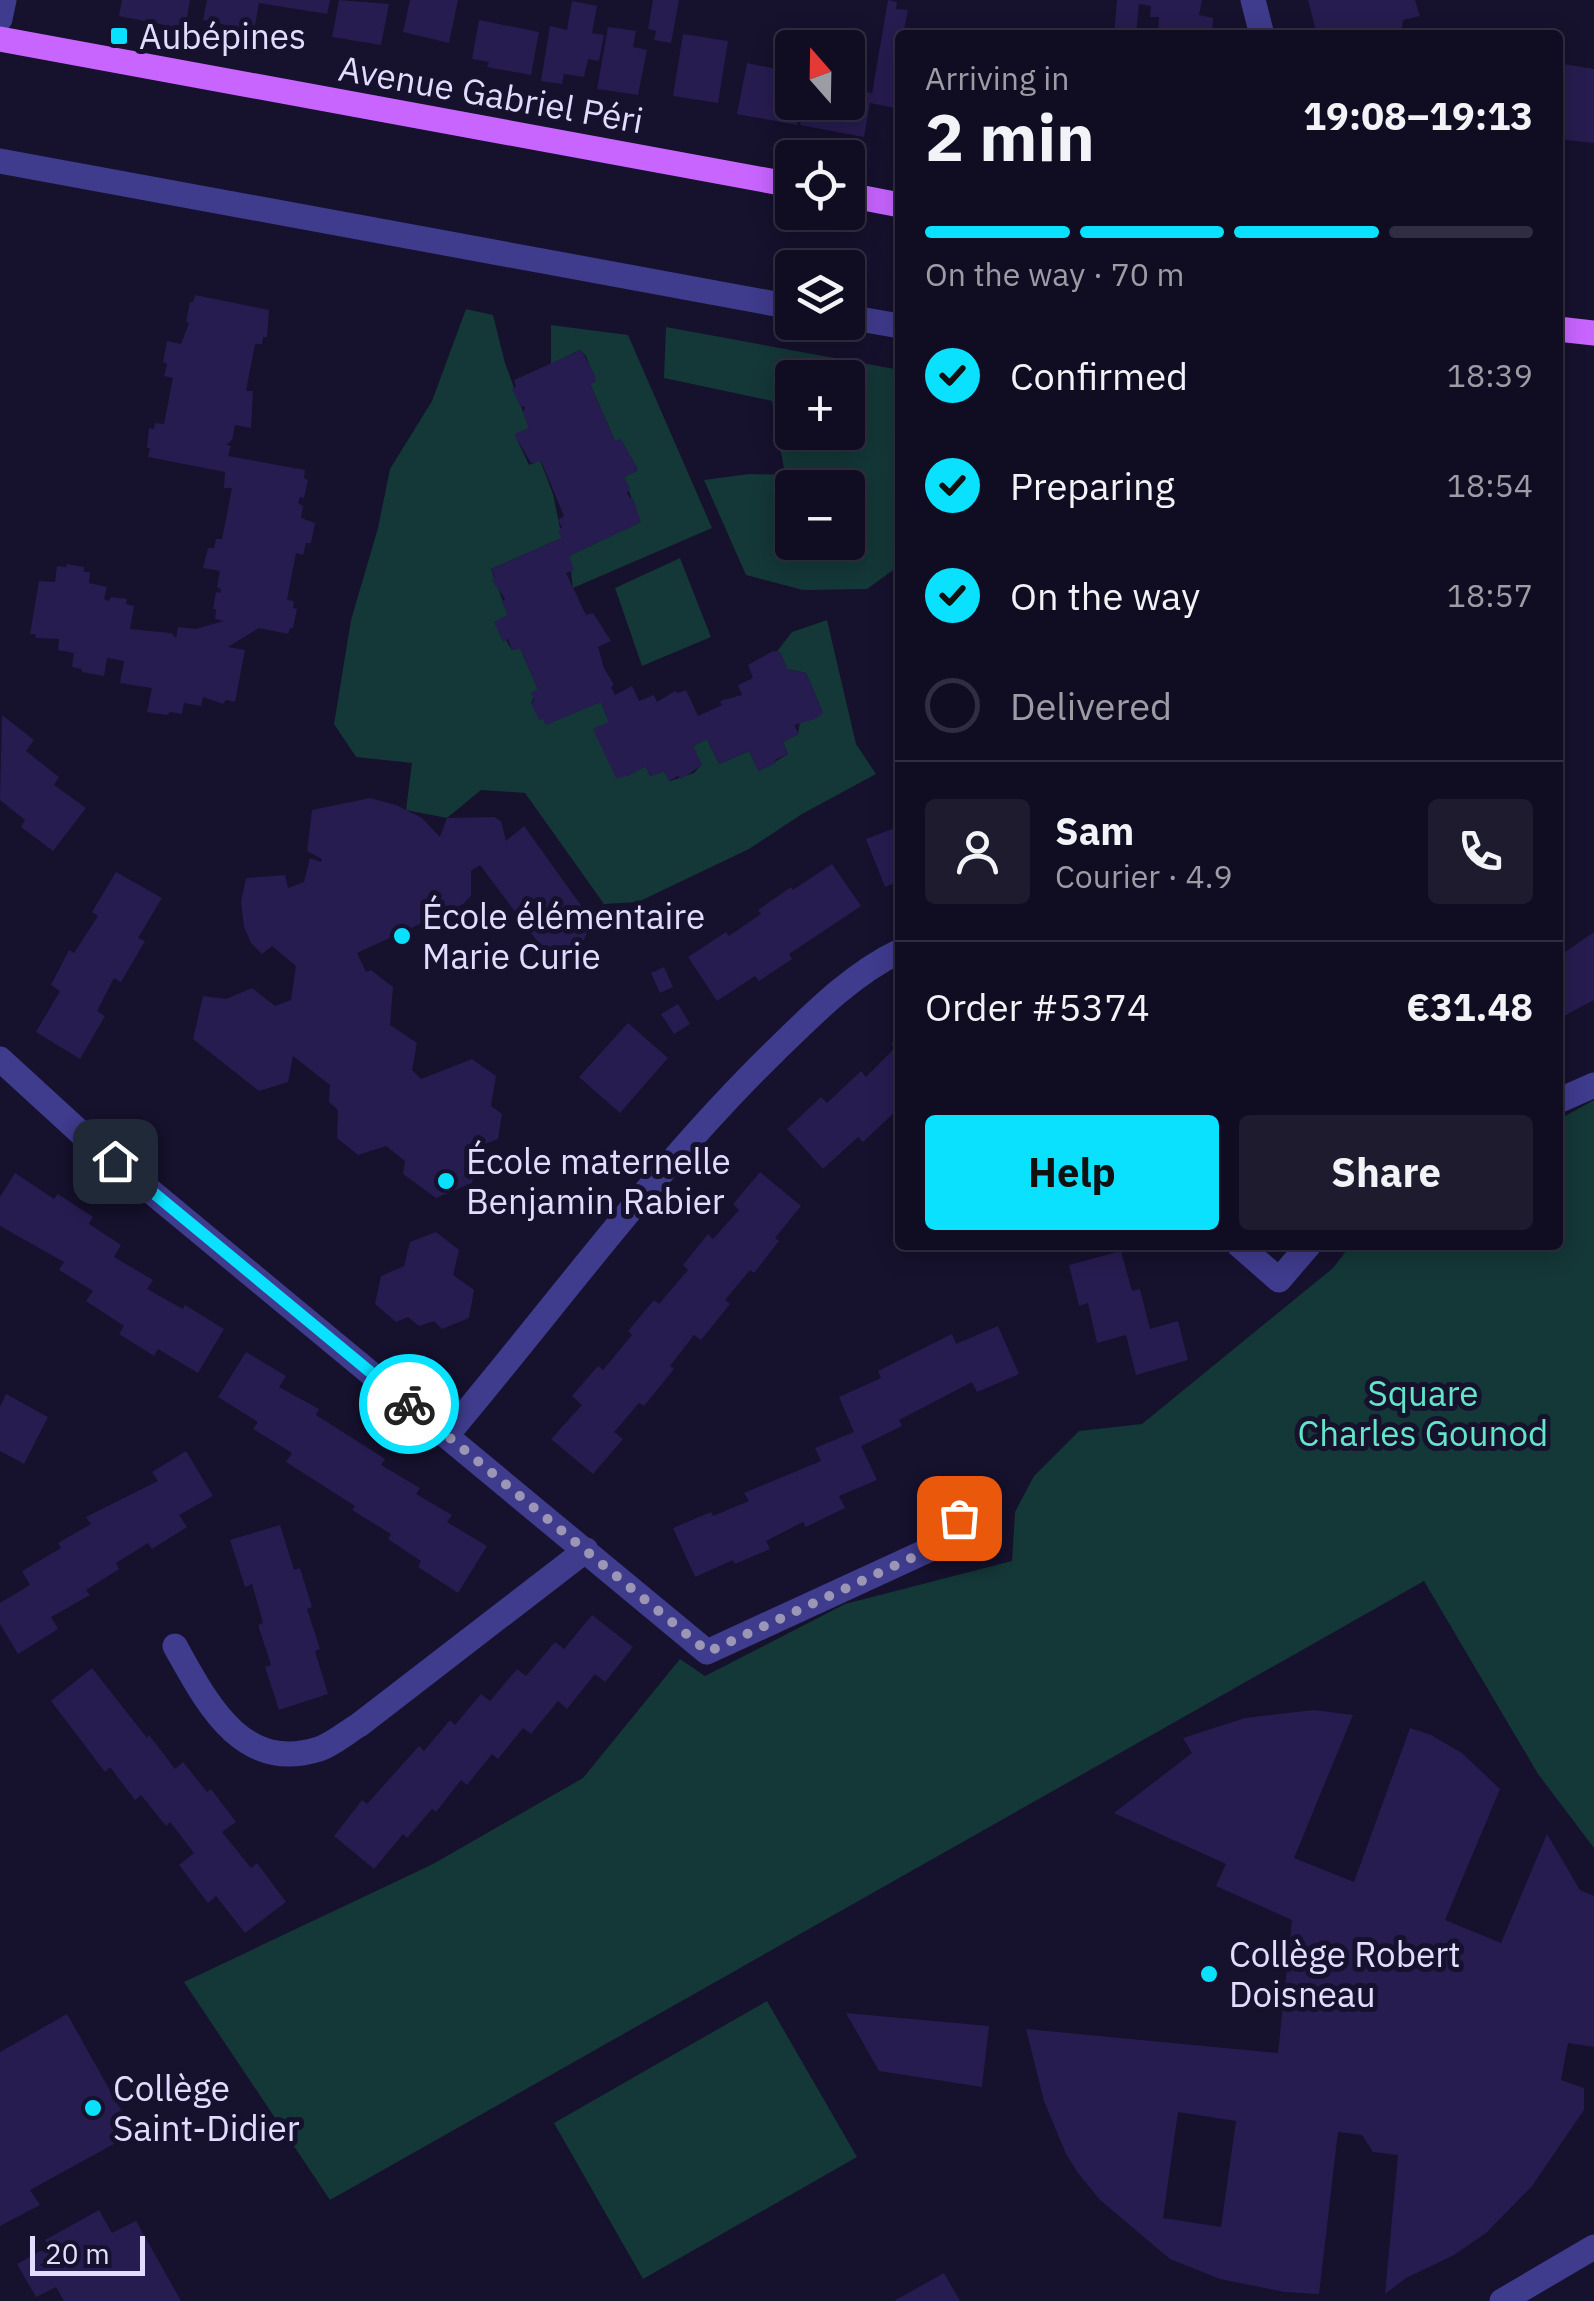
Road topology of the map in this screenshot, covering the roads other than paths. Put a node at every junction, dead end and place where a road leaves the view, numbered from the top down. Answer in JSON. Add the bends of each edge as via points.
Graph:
{"nodes":[{"id":1,"x":4,"y":0,"type":"edge"},
{"id":2,"x":1254,"y":0,"type":"edge"},
{"id":3,"x":0,"y":19,"type":"edge"},
{"id":4,"x":1261,"y":30,"type":"edge"},
{"id":5,"x":0,"y":39,"type":"edge"},
{"id":6,"x":0,"y":161,"type":"edge"},
{"id":7,"x":775,"y":182,"type":"edge"},
{"id":8,"x":865,"y":198,"type":"edge"},
{"id":9,"x":895,"y":204,"type":"edge"},
{"id":10,"x":775,"y":303,"type":"edge"},
{"id":11,"x":865,"y":319,"type":"edge"},
{"id":12,"x":895,"y":325,"type":"edge"},
{"id":13,"x":1563,"y":329,"type":"edge"},
{"id":14,"x":1594,"y":332,"type":"edge"},
{"id":15,"x":895,"y":954,"type":"edge"},
{"id":16,"x":1,"y":1063,"type":"edge"},
{"id":17,"x":1594,"y":1085,"type":"edge"},
{"id":18,"x":1563,"y":1099,"type":"edge"},
{"id":19,"x":1245,"y":1250,"type":"edge"},
{"id":20,"x":1305,"y":1250,"type":"edge"},
{"id":21,"x":448,"y":1435,"type":"junction"},
{"id":22,"x":959,"y":1518,"type":"dead end"},
{"id":23,"x":586,"y":1550,"type":"junction"},
{"id":24,"x":175,"y":1646,"type":"dead end"},
{"id":25,"x":1594,"y":2247,"type":"edge"},
{"id":26,"x":1502,"y":2301,"type":"edge"}],
"edges":[{"from":1,"to":3,"type":"street"},
{"from":2,"to":4,"type":"street"},
{"from":5,"to":7,"type":"main road","name":"Avenue Gabriel Péri"},
{"from":6,"to":10,"type":"street"},
{"from":8,"to":9,"type":"main road"},
{"from":11,"to":12,"type":"street"},
{"from":13,"to":14,"type":"main road"},
{"from":15,"to":21,"type":"street","via":[[824,1003],[741,1084]]},
{"from":16,"to":21,"type":"street"},
{"from":17,"to":18,"type":"street"},
{"from":19,"to":20,"type":"street","via":[[1280,1280]]},
{"from":21,"to":23,"type":"street"},
{"from":22,"to":23,"type":"street","via":[[933,1548],[708,1652]]},
{"from":23,"to":24,"type":"street","via":[[320,1749],[285,1754],[252,1746],[213,1713]]},
{"from":25,"to":26,"type":"street"}]}
